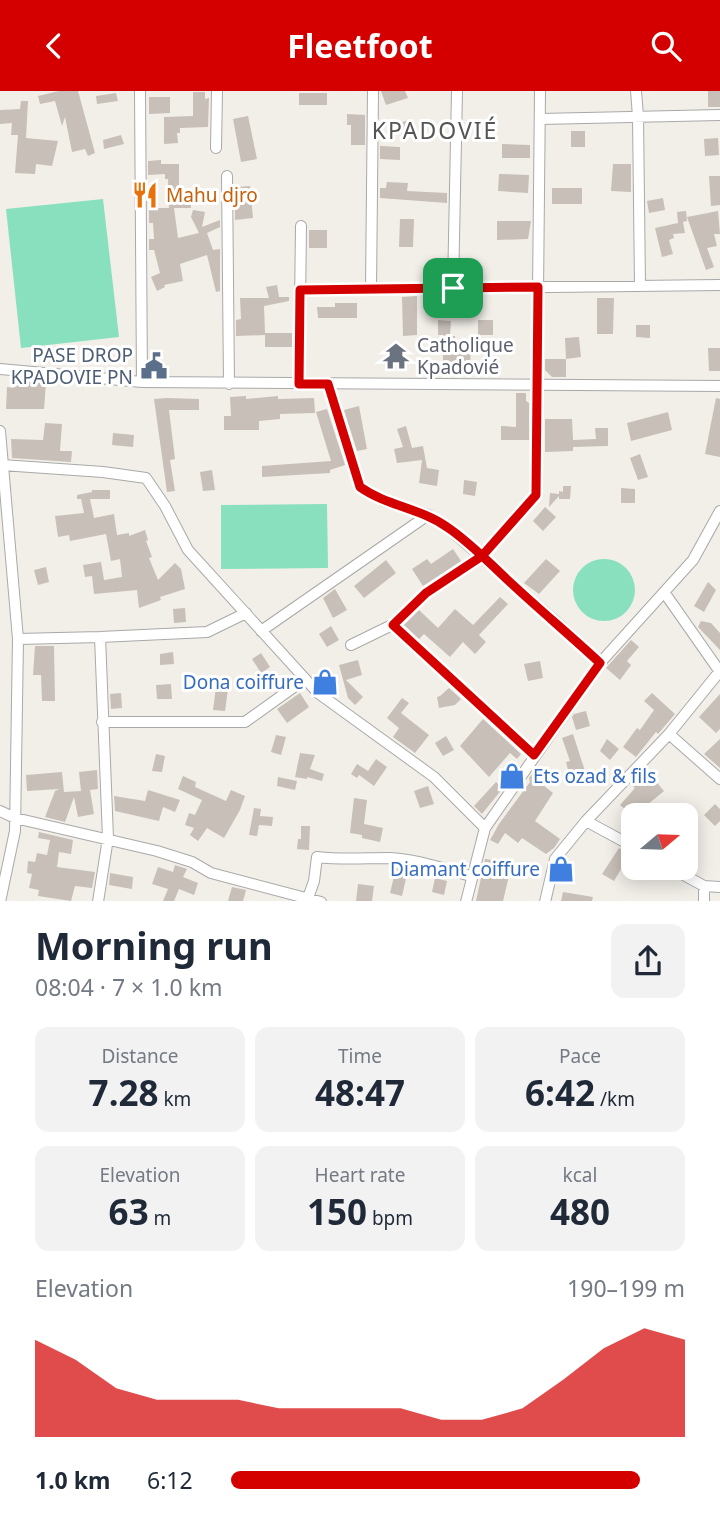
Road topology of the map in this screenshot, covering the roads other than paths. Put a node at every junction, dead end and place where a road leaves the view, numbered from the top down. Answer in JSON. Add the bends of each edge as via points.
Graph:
{"nodes":[{"id":1,"x":140,"y":91,"type":"edge"},
{"id":2,"x":217,"y":91,"type":"edge"},
{"id":3,"x":373,"y":91,"type":"edge"},
{"id":4,"x":457,"y":91,"type":"edge"},
{"id":5,"x":540,"y":91,"type":"edge"},
{"id":6,"x":636,"y":91,"type":"edge"},
{"id":7,"x":720,"y":115,"type":"edge"},
{"id":8,"x":638,"y":116,"type":"junction"},
{"id":9,"x":540,"y":119,"type":"junction"},
{"id":10,"x":216,"y":148,"type":"dead end"},
{"id":11,"x":227,"y":176,"type":"dead end"},
{"id":12,"x":301,"y":226,"type":"dead end"},
{"id":13,"x":720,"y":285,"type":"edge"},
{"id":14,"x":640,"y":286,"type":"junction"},
{"id":15,"x":538,"y":287,"type":"junction"},
{"id":16,"x":453,"y":288,"type":"junction"},
{"id":17,"x":371,"y":289,"type":"junction"},
{"id":18,"x":300,"y":290,"type":"junction"},
{"id":19,"x":0,"y":369,"type":"edge"},
{"id":20,"x":142,"y":382,"type":"junction"},
{"id":21,"x":229,"y":384,"type":"junction"},
{"id":22,"x":299,"y":384,"type":"junction"},
{"id":23,"x":328,"y":384,"type":"junction"},
{"id":24,"x":537,"y":386,"type":"junction"},
{"id":25,"x":720,"y":386,"type":"edge"},
{"id":26,"x":0,"y":431,"type":"edge"},
{"id":27,"x":2,"y":465,"type":"edge"},
{"id":28,"x":720,"y":511,"type":"edge"},
{"id":29,"x":428,"y":515,"type":"junction"},
{"id":30,"x":482,"y":556,"type":"junction"},
{"id":31,"x":664,"y":592,"type":"junction"},
{"id":32,"x":246,"y":613,"type":"junction"},
{"id":33,"x":393,"y":625,"type":"junction"},
{"id":34,"x":261,"y":631,"type":"junction"},
{"id":35,"x":100,"y":637,"type":"junction"},
{"id":36,"x":18,"y":639,"type":"junction"},
{"id":37,"x":351,"y":645,"type":"dead end"},
{"id":38,"x":600,"y":663,"type":"junction"},
{"id":39,"x":720,"y":672,"type":"edge"},
{"id":40,"x":305,"y":679,"type":"junction"},
{"id":41,"x":102,"y":722,"type":"junction"},
{"id":42,"x":669,"y":734,"type":"junction"},
{"id":43,"x":534,"y":755,"type":"junction"},
{"id":44,"x":720,"y":779,"type":"edge"},
{"id":45,"x":0,"y":811,"type":"edge"},
{"id":46,"x":15,"y":818,"type":"junction"},
{"id":47,"x":586,"y":821,"type":"junction"},
{"id":48,"x":485,"y":828,"type":"junction"},
{"id":49,"x":108,"y":838,"type":"junction"},
{"id":50,"x":621,"y":840,"type":"edge"},
{"id":51,"x":471,"y":876,"type":"junction"},
{"id":52,"x":693,"y":880,"type":"edge"},
{"id":53,"x":704,"y":886,"type":"junction"},
{"id":54,"x":720,"y":887,"type":"edge"},
{"id":55,"x":289,"y":897,"type":"edge"},
{"id":56,"x":308,"y":898,"type":"junction"},
{"id":57,"x":0,"y":901,"type":"edge"},
{"id":58,"x":98,"y":901,"type":"edge"},
{"id":59,"x":321,"y":901,"type":"edge"},
{"id":60,"x":466,"y":901,"type":"edge"},
{"id":61,"x":545,"y":901,"type":"edge"},
{"id":62,"x":704,"y":901,"type":"edge"}],
"edges":[{"from":1,"to":20,"type":"street"},
{"from":2,"to":10,"type":"street"},
{"from":3,"to":17,"type":"street"},
{"from":4,"to":16,"type":"street"},
{"from":5,"to":9,"type":"street"},
{"from":6,"to":8,"type":"street"},
{"from":7,"to":8,"type":"street"},
{"from":8,"to":9,"type":"street"},
{"from":8,"to":14,"type":"street"},
{"from":9,"to":15,"type":"street"},
{"from":11,"to":21,"type":"street"},
{"from":12,"to":18,"type":"street"},
{"from":13,"to":14,"type":"street"},
{"from":14,"to":15,"type":"street"},
{"from":15,"to":16,"type":"street"},
{"from":15,"to":24,"type":"street"},
{"from":16,"to":17,"type":"street"},
{"from":17,"to":18,"type":"street"},
{"from":18,"to":22,"type":"street"},
{"from":19,"to":20,"type":"street"},
{"from":20,"to":21,"type":"street"},
{"from":21,"to":22,"type":"street"},
{"from":22,"to":23,"type":"street"},
{"from":23,"to":24,"type":"street"},
{"from":23,"to":29,"type":"street","via":[[360,487],[384,502]]},
{"from":24,"to":25,"type":"street"},
{"from":24,"to":30,"type":"street","via":[[536,495]]},
{"from":26,"to":27,"type":"street"},
{"from":27,"to":32,"type":"street","via":[[146,478],[188,549]]},
{"from":27,"to":36,"type":"street"},
{"from":28,"to":31,"type":"street","via":[[693,560]]},
{"from":29,"to":30,"type":"street"},
{"from":29,"to":34,"type":"street"},
{"from":30,"to":33,"type":"street","via":[[426,593]]},
{"from":30,"to":38,"type":"street"},
{"from":31,"to":38,"type":"street"},
{"from":31,"to":39,"type":"street"},
{"from":32,"to":34,"type":"street"},
{"from":32,"to":35,"type":"street","via":[[207,632]]},
{"from":33,"to":37,"type":"street"},
{"from":33,"to":43,"type":"street"},
{"from":34,"to":40,"type":"street"},
{"from":35,"to":36,"type":"street"},
{"from":35,"to":41,"type":"street"},
{"from":36,"to":46,"type":"street"},
{"from":38,"to":43,"type":"street"},
{"from":39,"to":42,"type":"street"},
{"from":40,"to":41,"type":"street","via":[[245,722]]},
{"from":40,"to":48,"type":"street","via":[[434,777]]},
{"from":41,"to":49,"type":"street"},
{"from":42,"to":44,"type":"street"},
{"from":42,"to":47,"type":"street"},
{"from":43,"to":48,"type":"street"},
{"from":45,"to":46,"type":"street"},
{"from":46,"to":49,"type":"street"},
{"from":46,"to":57,"type":"street"},
{"from":47,"to":50,"type":"street"},
{"from":47,"to":61,"type":"street","via":[[555,859]]},
{"from":48,"to":51,"type":"street"},
{"from":49,"to":55,"type":"street"},
{"from":49,"to":58,"type":"street"},
{"from":51,"to":56,"type":"street","via":[[415,861],[317,857]]},
{"from":51,"to":60,"type":"street"},
{"from":52,"to":53,"type":"street"},
{"from":53,"to":54,"type":"street"},
{"from":53,"to":62,"type":"street"},
{"from":55,"to":56,"type":"street"},
{"from":56,"to":59,"type":"street"}]}
